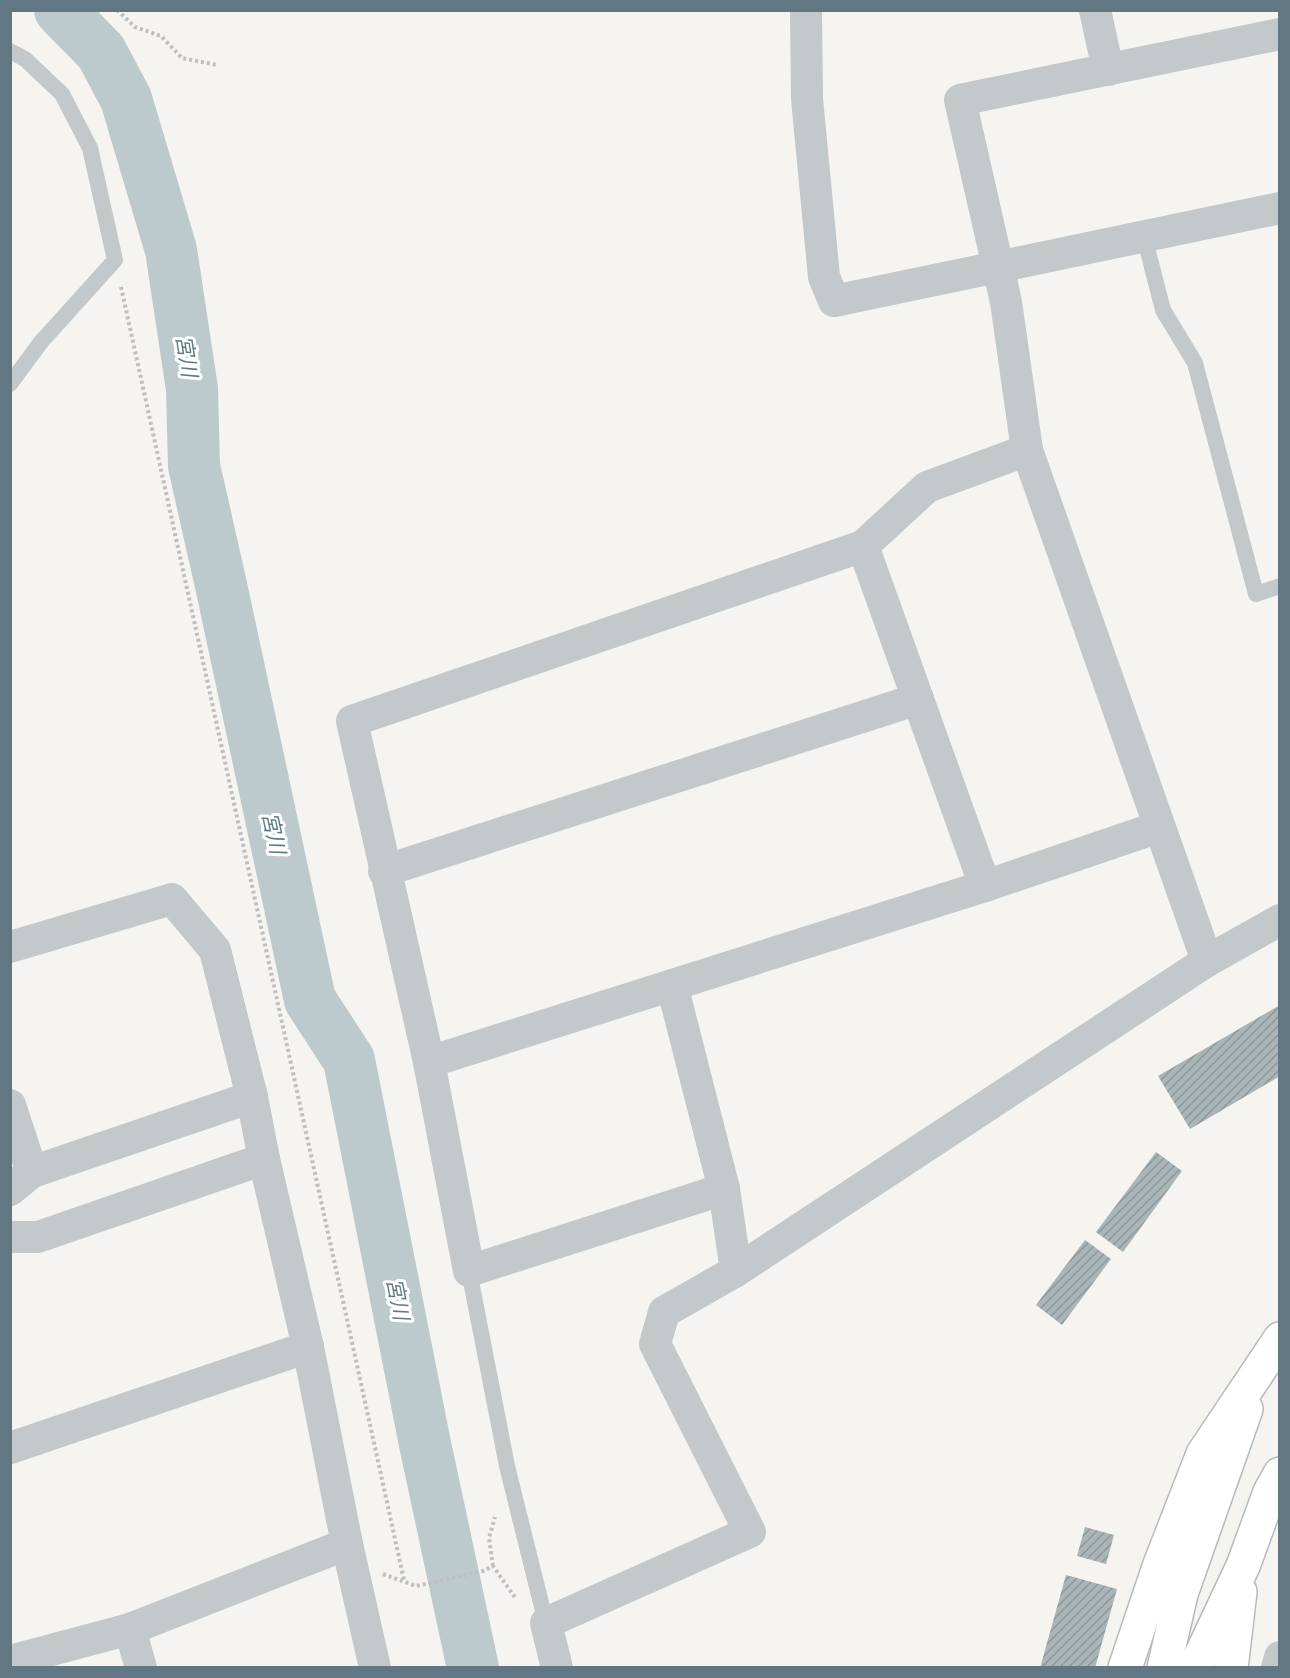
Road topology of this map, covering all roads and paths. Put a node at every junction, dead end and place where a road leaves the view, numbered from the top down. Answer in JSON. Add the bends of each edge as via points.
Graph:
{"nodes":[{"id":1,"x":117,"y":10,"type":"edge"},
{"id":2,"x":806,"y":10,"type":"edge"},
{"id":3,"x":1095,"y":10,"type":"edge"},
{"id":4,"x":1280,"y":34,"type":"edge"},
{"id":5,"x":10,"y":51,"type":"edge"},
{"id":6,"x":218,"y":65,"type":"dead end"},
{"id":7,"x":1108,"y":70,"type":"junction"},
{"id":8,"x":1280,"y":208,"type":"edge"},
{"id":9,"x":1144,"y":236,"type":"junction"},
{"id":10,"x":115,"y":260,"type":"junction"},
{"id":11,"x":998,"y":266,"type":"junction"},
{"id":12,"x":10,"y":384,"type":"edge"},
{"id":13,"x":1027,"y":450,"type":"junction"},
{"id":14,"x":863,"y":546,"type":"junction"},
{"id":15,"x":1280,"y":586,"type":"edge"},
{"id":16,"x":918,"y":699,"type":"junction"},
{"id":17,"x":1159,"y":827,"type":"junction"},
{"id":18,"x":384,"y":871,"type":"junction"},
{"id":19,"x":985,"y":886,"type":"junction"},
{"id":20,"x":1280,"y":920,"type":"edge"},
{"id":21,"x":10,"y":947,"type":"edge"},
{"id":22,"x":1207,"y":961,"type":"junction"},
{"id":23,"x":672,"y":985,"type":"junction"},
{"id":24,"x":429,"y":1062,"type":"junction"},
{"id":25,"x":252,"y":1097,"type":"junction"},
{"id":26,"x":10,"y":1105,"type":"edge"},
{"id":27,"x":264,"y":1159,"type":"junction"},
{"id":28,"x":21,"y":1181,"type":"edge"},
{"id":29,"x":724,"y":1189,"type":"junction"},
{"id":30,"x":10,"y":1237,"type":"edge"},
{"id":31,"x":469,"y":1271,"type":"junction"},
{"id":32,"x":736,"y":1271,"type":"junction"},
{"id":33,"x":1280,"y":1339,"type":"edge"},
{"id":34,"x":308,"y":1347,"type":"junction"},
{"id":35,"x":1260,"y":1368,"type":"junction"},
{"id":36,"x":10,"y":1448,"type":"edge"},
{"id":37,"x":1280,"y":1474,"type":"edge"},
{"id":38,"x":347,"y":1544,"type":"junction"},
{"id":39,"x":1243,"y":1566,"type":"junction"},
{"id":40,"x":483,"y":1571,"type":"dead end"},
{"id":41,"x":404,"y":1580,"type":"dead end"},
{"id":42,"x":416,"y":1586,"type":"dead end"},
{"id":43,"x":546,"y":1623,"type":"junction"},
{"id":44,"x":130,"y":1629,"type":"junction"},
{"id":45,"x":1280,"y":1657,"type":"edge"},
{"id":46,"x":10,"y":1661,"type":"edge"},
{"id":47,"x":141,"y":1668,"type":"edge"},
{"id":48,"x":375,"y":1668,"type":"edge"},
{"id":49,"x":557,"y":1668,"type":"edge"},
{"id":50,"x":1125,"y":1668,"type":"edge"},
{"id":51,"x":1164,"y":1668,"type":"edge"},
{"id":52,"x":1195,"y":1668,"type":"edge"},
{"id":53,"x":1232,"y":1668,"type":"edge"},
{"id":54,"x":1277,"y":1668,"type":"edge"}],
"edges":[{"from":1,"to":6,"type":"path","via":[[135,27],[161,36],[182,58]]},
{"from":2,"to":11,"type":"street","via":[[807,99],[824,277],[834,301]]},
{"from":3,"to":7,"type":"street"},
{"from":4,"to":7,"type":"street"},
{"from":5,"to":10,"type":"lane","via":[[25,59],[62,94],[90,148]]},
{"from":7,"to":11,"type":"street","via":[[960,100]]},
{"from":8,"to":9,"type":"street"},
{"from":9,"to":11,"type":"street"},
{"from":9,"to":15,"type":"lane","via":[[1163,310],[1195,363],[1256,594]]},
{"from":10,"to":12,"type":"lane"},
{"from":10,"to":41,"type":"path"},
{"from":11,"to":13,"type":"street"},
{"from":13,"to":14,"type":"street","via":[[927,487]]},
{"from":13,"to":17,"type":"street"},
{"from":14,"to":16,"type":"street"},
{"from":14,"to":18,"type":"street","via":[[352,721]]},
{"from":16,"to":18,"type":"street"},
{"from":16,"to":19,"type":"street"},
{"from":17,"to":19,"type":"street"},
{"from":17,"to":22,"type":"street"},
{"from":18,"to":24,"type":"street"},
{"from":19,"to":23,"type":"street"},
{"from":20,"to":22,"type":"street"},
{"from":21,"to":25,"type":"street","via":[[172,899],[215,950]]},
{"from":22,"to":32,"type":"street"},
{"from":23,"to":24,"type":"street"},
{"from":23,"to":29,"type":"street"},
{"from":24,"to":31,"type":"street"},
{"from":25,"to":27,"type":"street"},
{"from":25,"to":28,"type":"street"},
{"from":26,"to":28,"type":"street"},
{"from":27,"to":30,"type":"street","via":[[38,1237]]},
{"from":27,"to":34,"type":"street"},
{"from":29,"to":31,"type":"street"},
{"from":29,"to":32,"type":"street"},
{"from":31,"to":43,"type":"lane","via":[[507,1466]]},
{"from":32,"to":43,"type":"street","via":[[664,1312],[655,1344],[750,1532]]},
{"from":33,"to":35,"type":"highway"},
{"from":34,"to":36,"type":"street"},
{"from":34,"to":38,"type":"street"},
{"from":35,"to":50,"type":"highway","via":[[1203,1454]]},
{"from":35,"to":51,"type":"highway","via":[[1181,1594]]},
{"from":37,"to":39,"type":"highway"},
{"from":38,"to":44,"type":"street"},
{"from":38,"to":48,"type":"street"},
{"from":39,"to":52,"type":"highway"},
{"from":39,"to":53,"type":"highway"},
{"from":40,"to":42,"type":"path"},
{"from":43,"to":49,"type":"street"},
{"from":44,"to":46,"type":"street"},
{"from":44,"to":47,"type":"street"},
{"from":45,"to":54,"type":"street"}]}
